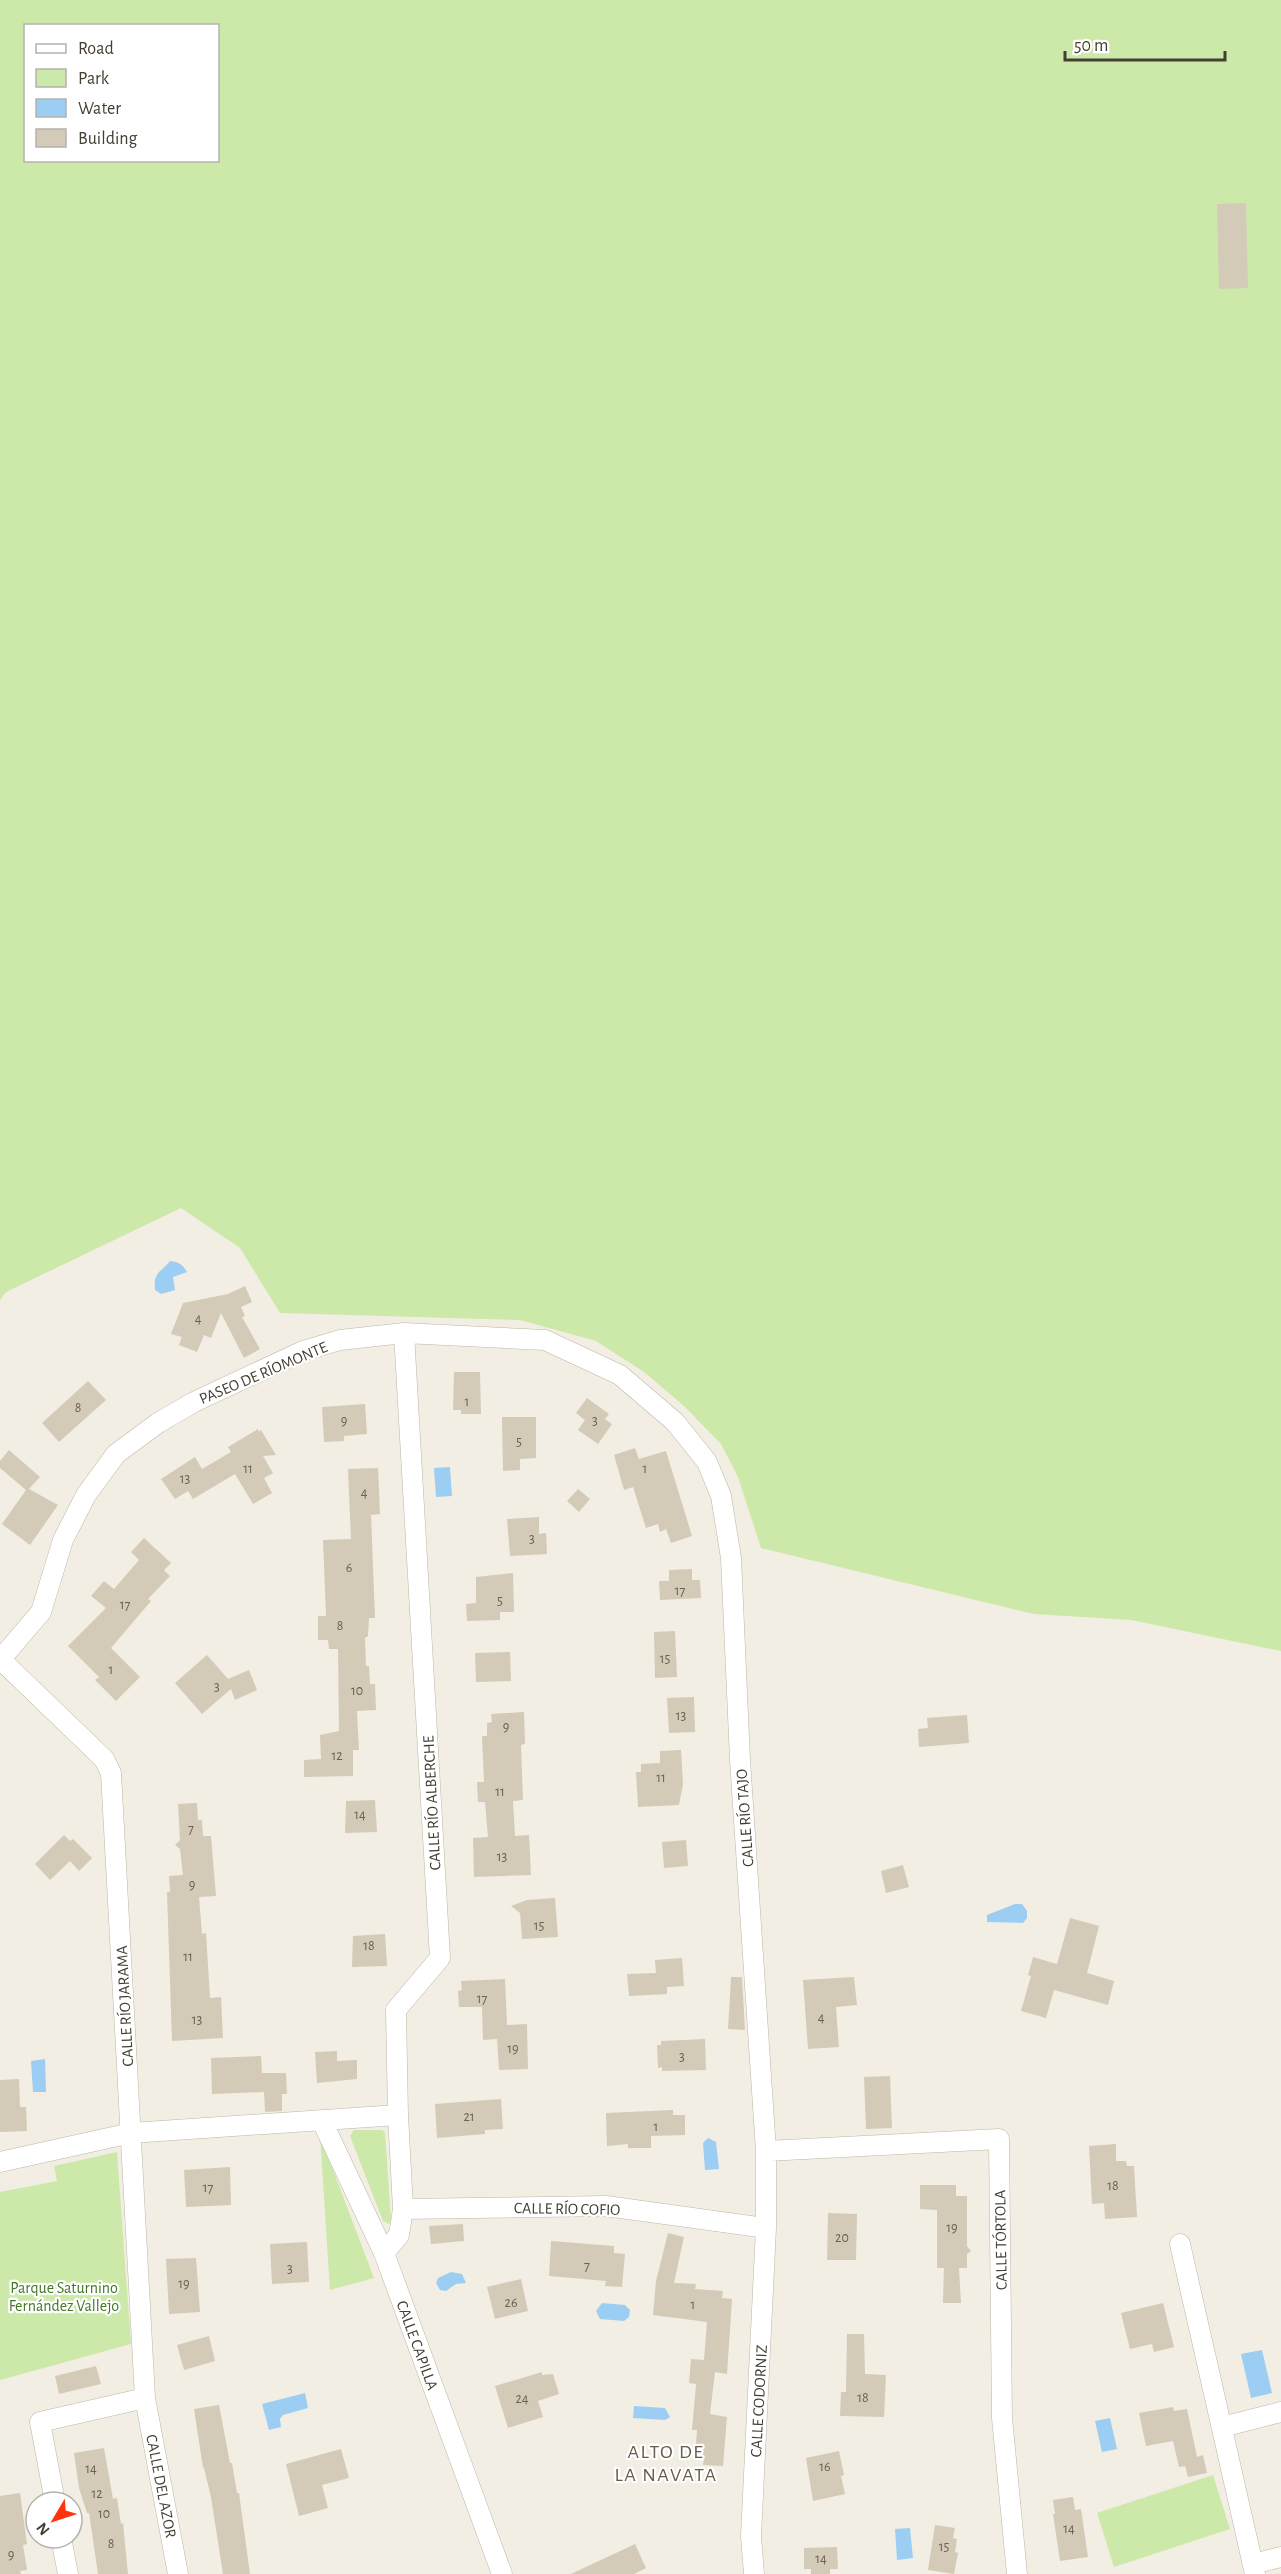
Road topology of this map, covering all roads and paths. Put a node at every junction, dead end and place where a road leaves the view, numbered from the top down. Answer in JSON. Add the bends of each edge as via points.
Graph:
{"nodes":[{"id":1,"x":404,"y":1333,"type":"junction"},
{"id":2,"x":675,"y":1422,"type":"joint"},
{"id":3,"x":0,"y":1659,"type":"edge"},
{"id":4,"x":398,"y":2115,"type":"junction"},
{"id":5,"x":322,"y":2121,"type":"junction"},
{"id":6,"x":131,"y":2133,"type":"junction"},
{"id":7,"x":766,"y":2151,"type":"junction"},
{"id":8,"x":0,"y":2162,"type":"edge"},
{"id":9,"x":403,"y":2209,"type":"junction"},
{"id":10,"x":766,"y":2228,"type":"junction"},
{"id":11,"x":1180,"y":2244,"type":"dead end"},
{"id":12,"x":384,"y":2253,"type":"junction"},
{"id":13,"x":145,"y":2398,"type":"junction"},
{"id":14,"x":1281,"y":2412,"type":"edge"},
{"id":15,"x":1222,"y":2427,"type":"junction"},
{"id":16,"x":53,"y":2490,"type":"edge"},
{"id":17,"x":63,"y":2550,"type":"edge"},
{"id":18,"x":1281,"y":2557,"type":"edge"},
{"id":19,"x":1254,"y":2569,"type":"edge"},
{"id":20,"x":68,"y":2574,"type":"edge"},
{"id":21,"x":178,"y":2574,"type":"edge"},
{"id":22,"x":502,"y":2574,"type":"edge"},
{"id":23,"x":753,"y":2574,"type":"edge"},
{"id":24,"x":1017,"y":2574,"type":"edge"}],
"edges":[{"from":1,"to":2,"type":"street","name":"PASEO DE RÍOMONTE","via":[[545,1340],[621,1375]]},
{"from":1,"to":3,"type":"street","name":"PASEO DE RÍOMONTE","via":[[340,1340],[303,1351],[194,1402],[116,1454],[86,1495],[63,1540],[41,1612]]},
{"from":1,"to":4,"type":"street","name":"CALLE RÍO ALBERCHE","via":[[440,1958],[396,2010]]},
{"from":2,"to":7,"type":"street","name":"CALLE RÍO TAJO","via":[[707,1462],[721,1496],[731,1558]]},
{"from":3,"to":6,"type":"street","name":"CALLE RÍO JARAMA","via":[[104,1759],[111,1773]]},
{"from":4,"to":5,"type":"street"},
{"from":4,"to":9,"type":"street","name":"CALLE RÍO ALBERCHE"},
{"from":5,"to":6,"type":"street"},
{"from":5,"to":12,"type":"street","name":"CALLE CAPILLA"},
{"from":6,"to":8,"type":"street"},
{"from":6,"to":13,"type":"street","name":"CALLE RÍO JARAMA"},
{"from":7,"to":10,"type":"street","name":"CALLE RÍO TAJO"},
{"from":7,"to":24,"type":"street","name":"CALLE TÓRTOLA","via":[[999,2139],[1002,2418]]},
{"from":9,"to":10,"type":"street","name":"CALLE RÍO COFIO","via":[[606,2206]]},
{"from":9,"to":12,"type":"street","name":"CALLE RÍO ALBERCHE","via":[[399,2235]]},
{"from":10,"to":23,"type":"street","name":"CALLE CODORNIZ","via":[[751,2536]]},
{"from":11,"to":15,"type":"street"},
{"from":12,"to":22,"type":"street","name":"CALLE CAPILLA"},
{"from":13,"to":16,"type":"street","via":[[40,2422]]},
{"from":13,"to":21,"type":"street","name":"CALLE DEL AZOR"},
{"from":14,"to":15,"type":"street"},
{"from":15,"to":19,"type":"street"},
{"from":17,"to":20,"type":"street"},
{"from":18,"to":19,"type":"street"}]}
